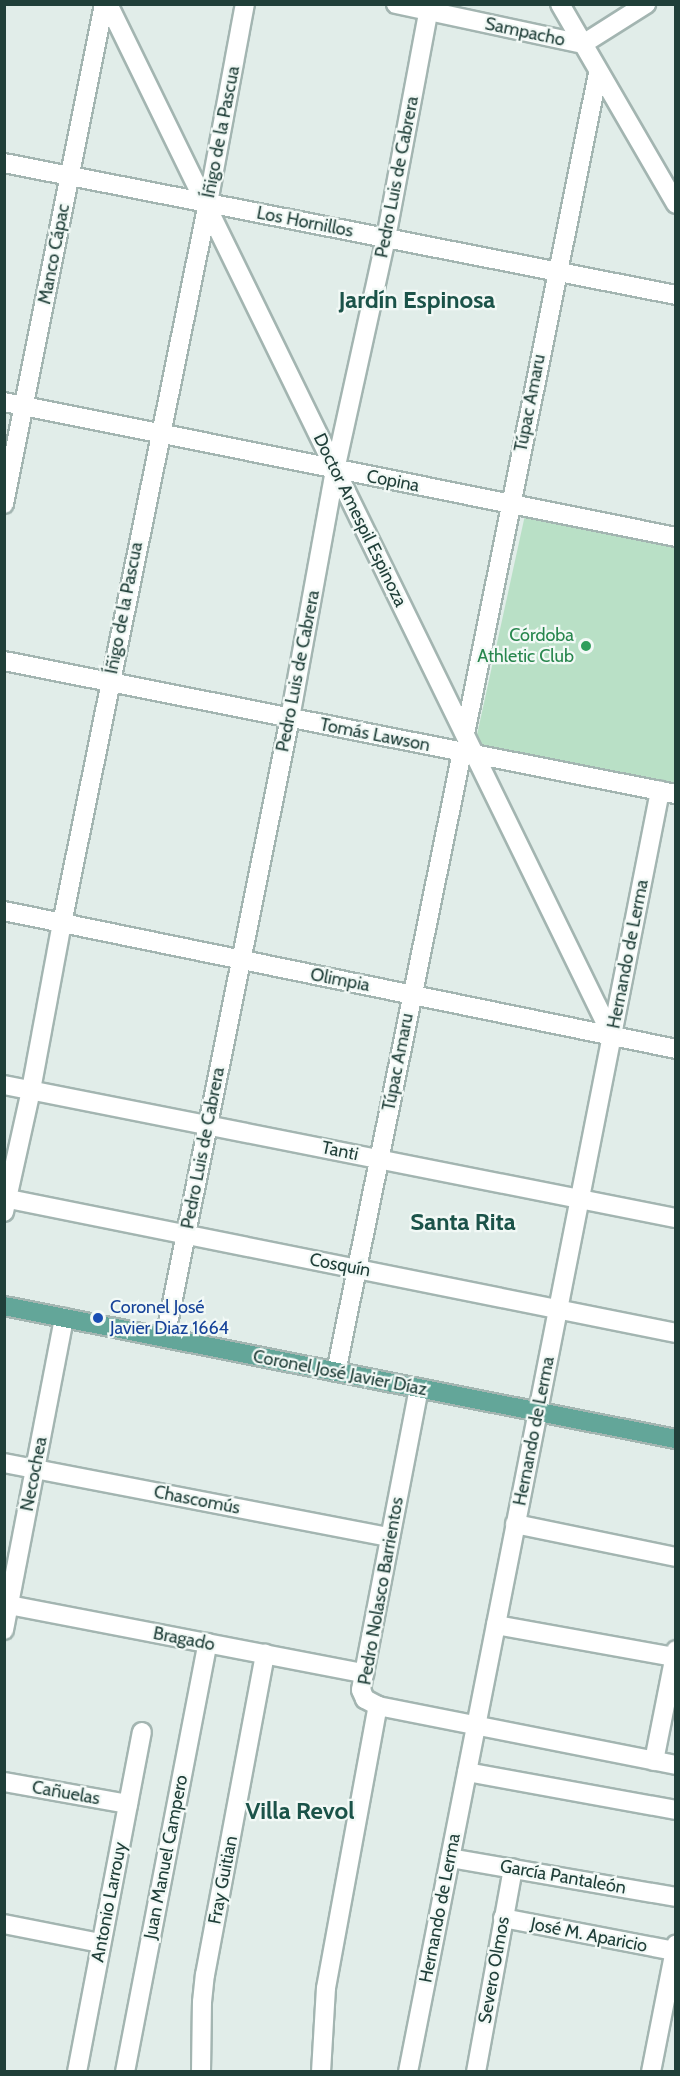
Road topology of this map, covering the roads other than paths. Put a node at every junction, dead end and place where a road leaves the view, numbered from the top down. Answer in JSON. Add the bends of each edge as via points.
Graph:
{"nodes":[{"id":1,"x":106,"y":4,"type":"edge"},
{"id":2,"x":245,"y":4,"type":"edge"},
{"id":3,"x":396,"y":4,"type":"edge"},
{"id":4,"x":560,"y":4,"type":"edge"},
{"id":5,"x":646,"y":4,"type":"edge"},
{"id":6,"x":430,"y":8,"type":"edge"},
{"id":7,"x":583,"y":45,"type":"junction"},
{"id":8,"x":598,"y":73,"type":"junction"},
{"id":9,"x":4,"y":163,"type":"edge"},
{"id":10,"x":70,"y":176,"type":"junction"},
{"id":11,"x":208,"y":203,"type":"junction"},
{"id":12,"x":675,"y":204,"type":"edge"},
{"id":13,"x":386,"y":238,"type":"junction"},
{"id":14,"x":556,"y":272,"type":"junction"},
{"id":15,"x":675,"y":295,"type":"edge"},
{"id":16,"x":4,"y":402,"type":"edge"},
{"id":17,"x":24,"y":406,"type":"junction"},
{"id":18,"x":159,"y":433,"type":"junction"},
{"id":19,"x":335,"y":470,"type":"junction"},
{"id":20,"x":4,"y":504,"type":"edge"},
{"id":21,"x":510,"y":504,"type":"junction"},
{"id":22,"x":675,"y":537,"type":"edge"},
{"id":23,"x":4,"y":661,"type":"edge"},
{"id":24,"x":110,"y":682,"type":"junction"},
{"id":25,"x":290,"y":717,"type":"junction"},
{"id":26,"x":465,"y":734,"type":"junction"},
{"id":27,"x":468,"y":754,"type":"junction"},
{"id":28,"x":668,"y":792,"type":"edge"},
{"id":29,"x":4,"y":911,"type":"edge"},
{"id":30,"x":62,"y":923,"type":"junction"},
{"id":31,"x":241,"y":960,"type":"junction"},
{"id":32,"x":412,"y":994,"type":"junction"},
{"id":33,"x":612,"y":1036,"type":"junction"},
{"id":34,"x":675,"y":1049,"type":"edge"},
{"id":35,"x":4,"y":1085,"type":"edge"},
{"id":36,"x":31,"y":1090,"type":"junction"},
{"id":37,"x":208,"y":1124,"type":"junction"},
{"id":38,"x":379,"y":1159,"type":"junction"},
{"id":39,"x":580,"y":1199,"type":"junction"},
{"id":40,"x":5,"y":1203,"type":"edge"},
{"id":41,"x":675,"y":1218,"type":"edge"},
{"id":42,"x":186,"y":1234,"type":"junction"},
{"id":43,"x":357,"y":1268,"type":"junction"},
{"id":44,"x":4,"y":1306,"type":"edge"},
{"id":45,"x":558,"y":1309,"type":"junction"},
{"id":46,"x":64,"y":1318,"type":"junction"},
{"id":47,"x":675,"y":1333,"type":"edge"},
{"id":48,"x":165,"y":1338,"type":"junction"},
{"id":49,"x":336,"y":1372,"type":"junction"},
{"id":50,"x":419,"y":1388,"type":"junction"},
{"id":51,"x":538,"y":1412,"type":"junction"},
{"id":52,"x":675,"y":1439,"type":"edge"},
{"id":53,"x":4,"y":1463,"type":"edge"},
{"id":54,"x":35,"y":1469,"type":"junction"},
{"id":55,"x":515,"y":1524,"type":"junction"},
{"id":56,"x":390,"y":1537,"type":"junction"},
{"id":57,"x":675,"y":1557,"type":"edge"},
{"id":58,"x":7,"y":1605,"type":"edge"},
{"id":59,"x":496,"y":1625,"type":"junction"},
{"id":60,"x":4,"y":1630,"type":"edge"},
{"id":61,"x":208,"y":1643,"type":"junction"},
{"id":62,"x":265,"y":1654,"type":"junction"},
{"id":63,"x":675,"y":1654,"type":"edge"},
{"id":64,"x":364,"y":1673,"type":"junction"},
{"id":65,"x":378,"y":1706,"type":"junction"},
{"id":66,"x":476,"y":1725,"type":"junction"},
{"id":67,"x":142,"y":1732,"type":"dead end"},
{"id":68,"x":654,"y":1761,"type":"junction"},
{"id":69,"x":675,"y":1765,"type":"edge"},
{"id":70,"x":467,"y":1772,"type":"junction"},
{"id":71,"x":4,"y":1782,"type":"edge"},
{"id":72,"x":128,"y":1804,"type":"junction"},
{"id":73,"x":675,"y":1810,"type":"edge"},
{"id":74,"x":450,"y":1858,"type":"junction"},
{"id":75,"x":513,"y":1868,"type":"junction"},
{"id":76,"x":675,"y":1897,"type":"edge"},
{"id":77,"x":503,"y":1918,"type":"junction"},
{"id":78,"x":4,"y":1924,"type":"edge"},
{"id":79,"x":100,"y":1943,"type":"junction"},
{"id":80,"x":675,"y":1947,"type":"edge"},
{"id":81,"x":77,"y":2072,"type":"edge"},
{"id":82,"x":125,"y":2072,"type":"edge"},
{"id":83,"x":201,"y":2072,"type":"edge"},
{"id":84,"x":321,"y":2072,"type":"edge"},
{"id":85,"x":408,"y":2072,"type":"edge"},
{"id":86,"x":476,"y":2072,"type":"edge"},
{"id":87,"x":651,"y":2072,"type":"edge"}],
"edges":[{"from":1,"to":10,"type":"street","name":"Manco Cápac"},
{"from":1,"to":11,"type":"street","name":"Doctor Amespil Espinoza"},
{"from":2,"to":11,"type":"street","name":"Íñigo de la Pascua"},
{"from":3,"to":6,"type":"street","name":"Sampacho"},
{"from":4,"to":7,"type":"street"},
{"from":5,"to":7,"type":"street"},
{"from":6,"to":7,"type":"street","name":"Sampacho"},
{"from":6,"to":13,"type":"street","name":"Pedro Luis de Cabrera"},
{"from":7,"to":8,"type":"street"},
{"from":8,"to":12,"type":"street"},
{"from":8,"to":14,"type":"street","name":"Túpac Amaru"},
{"from":9,"to":10,"type":"street","name":"Los Hornillos"},
{"from":10,"to":11,"type":"street","name":"Los Hornillos"},
{"from":10,"to":17,"type":"street","name":"Manco Cápac"},
{"from":11,"to":13,"type":"street","name":"Los Hornillos"},
{"from":11,"to":18,"type":"street","name":"Íñigo de la Pascua"},
{"from":11,"to":19,"type":"street","name":"Doctor Amespil Espinoza"},
{"from":13,"to":14,"type":"street","name":"Los Hornillos"},
{"from":13,"to":19,"type":"street","name":"Pedro Luis de Cabrera"},
{"from":14,"to":15,"type":"street","name":"Los Hornillos"},
{"from":14,"to":21,"type":"street","name":"Túpac Amaru"},
{"from":16,"to":17,"type":"street","name":"Copina"},
{"from":17,"to":18,"type":"street","name":"Copina"},
{"from":17,"to":20,"type":"street","name":"Manco Cápac"},
{"from":18,"to":19,"type":"street","name":"Copina"},
{"from":18,"to":24,"type":"street","name":"Íñigo de la Pascua"},
{"from":19,"to":21,"type":"street","name":"Copina"},
{"from":19,"to":25,"type":"street","name":"Pedro Luis de Cabrera"},
{"from":19,"to":26,"type":"street","name":"Doctor Amespil Espinoza"},
{"from":21,"to":22,"type":"street","name":"Copina"},
{"from":21,"to":26,"type":"street","name":"Túpac Amaru"},
{"from":23,"to":24,"type":"street","name":"Tomás Lawson"},
{"from":24,"to":25,"type":"street","name":"Tomás Lawson"},
{"from":24,"to":30,"type":"street","name":"Íñigo de la Pascua"},
{"from":25,"to":27,"type":"street","name":"Tomás Lawson"},
{"from":25,"to":31,"type":"street","name":"Pedro Luis de Cabrera"},
{"from":26,"to":27,"type":"street","name":"Doctor Amespil Espinoza"},
{"from":27,"to":28,"type":"street","name":"Tomás Lawson"},
{"from":27,"to":32,"type":"street","name":"Túpac Amaru"},
{"from":27,"to":33,"type":"street","name":"Doctor Amespil Espinoza"},
{"from":28,"to":33,"type":"street","name":"Hernando de Lerma"},
{"from":29,"to":30,"type":"street","name":"Olimpia"},
{"from":30,"to":31,"type":"street","name":"Olimpia"},
{"from":30,"to":36,"type":"street","name":"Íñigo de la Pascua"},
{"from":31,"to":32,"type":"street","name":"Olimpia"},
{"from":31,"to":37,"type":"street","name":"Pedro Luis de Cabrera"},
{"from":32,"to":33,"type":"street","name":"Olimpia"},
{"from":32,"to":38,"type":"street","name":"Túpac Amaru"},
{"from":33,"to":34,"type":"street","name":"Olimpia"},
{"from":33,"to":39,"type":"street","name":"Hernando de Lerma"},
{"from":35,"to":36,"type":"street","name":"Tanti"},
{"from":36,"to":37,"type":"street","name":"Tanti"},
{"from":36,"to":40,"type":"street","name":"Íñigo de la Pascua"},
{"from":37,"to":38,"type":"street","name":"Tanti"},
{"from":37,"to":42,"type":"street","name":"Pedro Luis de Cabrera"},
{"from":38,"to":39,"type":"street","name":"Tanti"},
{"from":38,"to":43,"type":"street","name":"Túpac Amaru"},
{"from":39,"to":41,"type":"street","name":"Tanti"},
{"from":39,"to":45,"type":"street","name":"Hernando de Lerma"},
{"from":40,"to":42,"type":"street","name":"Cosquín"},
{"from":42,"to":43,"type":"street","name":"Cosquín"},
{"from":42,"to":48,"type":"street","name":"Pedro Luis de Cabrera"},
{"from":43,"to":45,"type":"street","name":"Cosquín"},
{"from":43,"to":49,"type":"street","name":"Túpac Amaru"},
{"from":44,"to":46,"type":"main road","name":"Coronel José Javier Díaz"},
{"from":45,"to":47,"type":"street","name":"Cosquín"},
{"from":45,"to":51,"type":"street","name":"Hernando de Lerma"},
{"from":46,"to":48,"type":"main road","name":"Coronel José Javier Díaz"},
{"from":46,"to":54,"type":"street","name":"Necochea"},
{"from":48,"to":49,"type":"main road","name":"Coronel José Javier Díaz"},
{"from":49,"to":50,"type":"main road","name":"Coronel José Javier Díaz"},
{"from":50,"to":51,"type":"main road","name":"Coronel José Javier Díaz"},
{"from":50,"to":56,"type":"street","name":"Pedro Nolasco Barrientos"},
{"from":51,"to":52,"type":"main road","name":"Coronel José Javier Díaz"},
{"from":51,"to":55,"type":"street","name":"Hernando de Lerma"},
{"from":53,"to":54,"type":"street","name":"Chascomús"},
{"from":54,"to":56,"type":"street","name":"Chascomús"},
{"from":54,"to":58,"type":"street","name":"Necochea"},
{"from":55,"to":57,"type":"street"},
{"from":55,"to":59,"type":"street","name":"Hernando de Lerma"},
{"from":56,"to":64,"type":"street","name":"Pedro Nolasco Barrientos"},
{"from":58,"to":60,"type":"street","name":"Necochea"},
{"from":58,"to":61,"type":"street","name":"Bragado"},
{"from":59,"to":63,"type":"street"},
{"from":59,"to":66,"type":"street","name":"Hernando de Lerma"},
{"from":61,"to":62,"type":"street","name":"Bragado"},
{"from":61,"to":82,"type":"street","name":"Juan Manuel Campero"},
{"from":62,"to":64,"type":"street","name":"Bragado"},
{"from":62,"to":83,"type":"street","name":"Fray Guitian","via":[[205,1975]]},
{"from":63,"to":68,"type":"street"},
{"from":64,"to":65,"type":"street","name":"Pedro Nolasco Barrientos","via":[[361,1690],[366,1699]]},
{"from":65,"to":66,"type":"street"},
{"from":65,"to":84,"type":"street","name":"Pedro Nolasco Barrientos","via":[[326,1988]]},
{"from":66,"to":68,"type":"street"},
{"from":66,"to":70,"type":"street","name":"Hernando de Lerma"},
{"from":67,"to":72,"type":"street","name":"Antonio Larrouy"},
{"from":68,"to":69,"type":"street"},
{"from":70,"to":73,"type":"street"},
{"from":70,"to":74,"type":"street","name":"Hernando de Lerma"},
{"from":71,"to":72,"type":"street","name":"Cañuelas"},
{"from":72,"to":79,"type":"street","name":"Antonio Larrouy"},
{"from":74,"to":75,"type":"street","name":"García Pantaleón"},
{"from":74,"to":85,"type":"street","name":"Hernando de Lerma"},
{"from":75,"to":76,"type":"street","name":"García Pantaleón"},
{"from":75,"to":77,"type":"street","name":"Severo Olmos"},
{"from":77,"to":80,"type":"street","name":"José M. Aparicio"},
{"from":77,"to":86,"type":"street","name":"Severo Olmos"},
{"from":78,"to":79,"type":"street"},
{"from":79,"to":81,"type":"street","name":"Antonio Larrouy"},
{"from":80,"to":87,"type":"street"}]}
